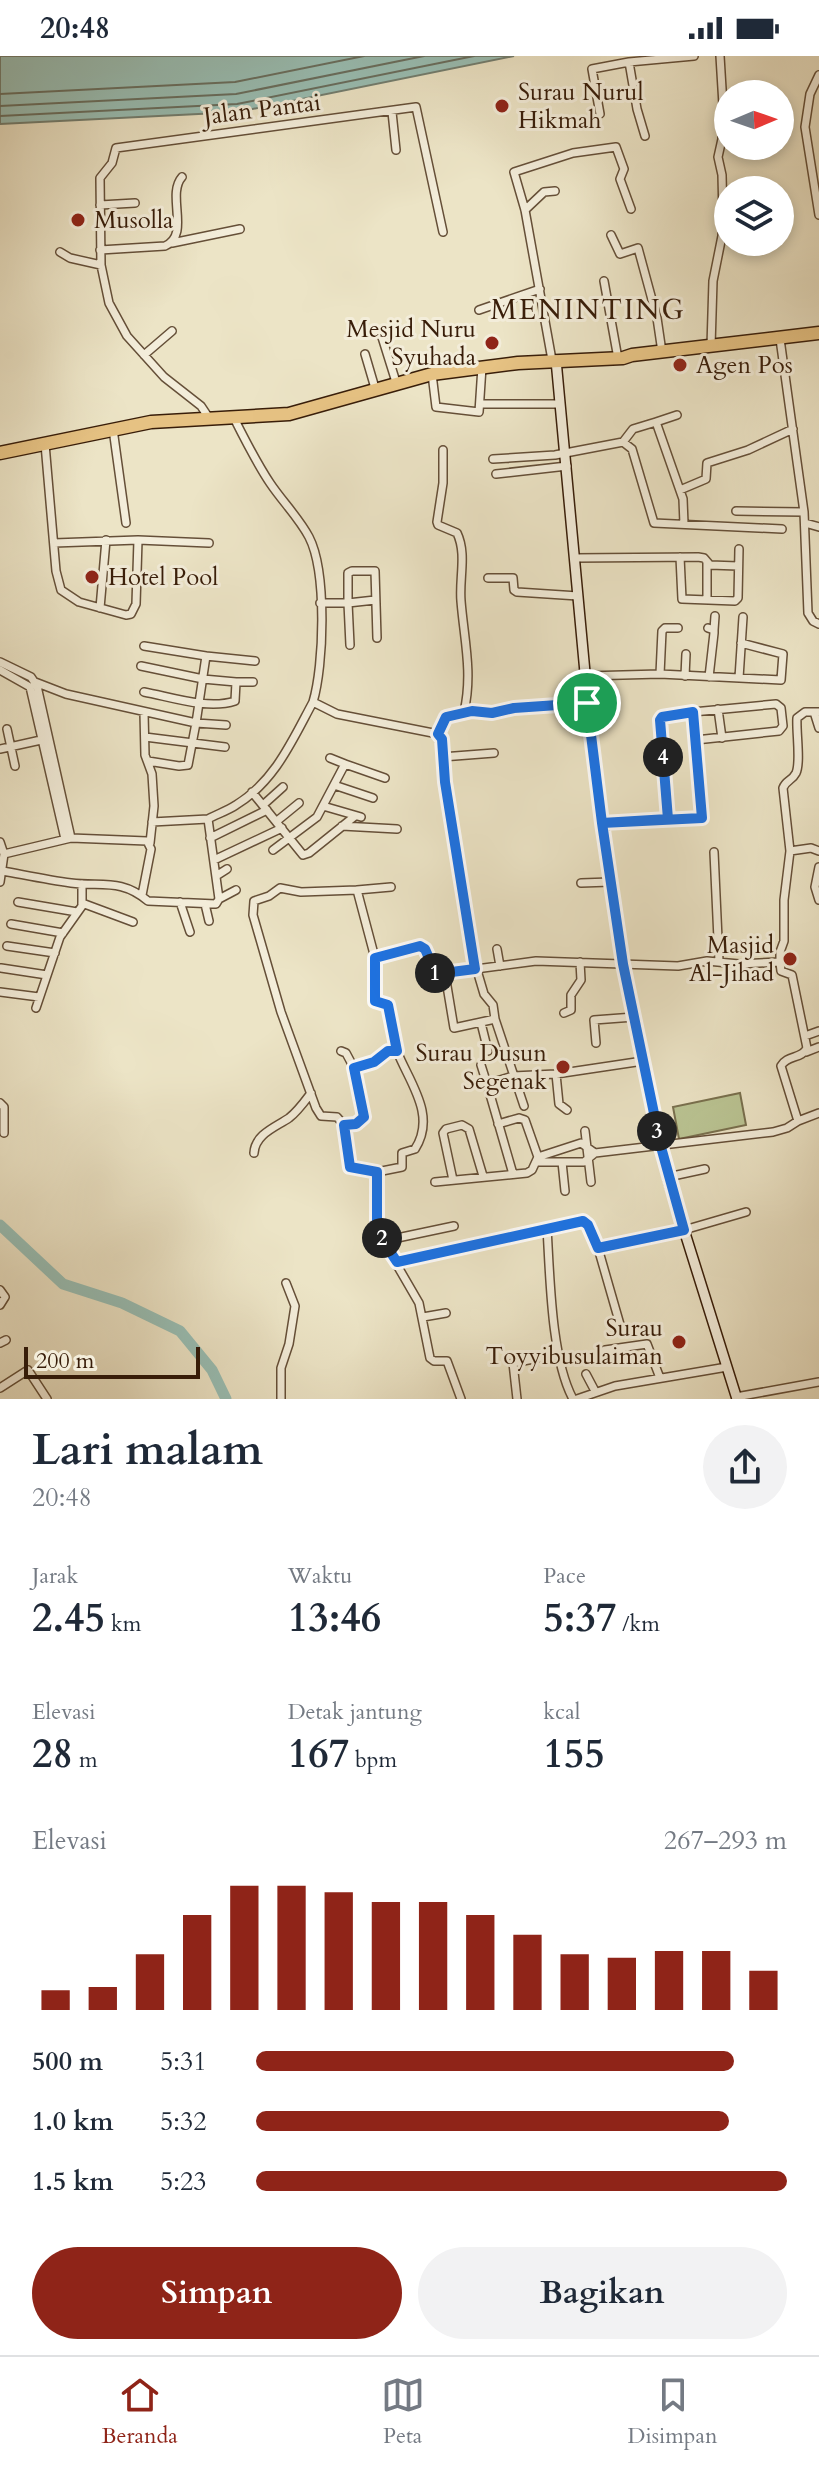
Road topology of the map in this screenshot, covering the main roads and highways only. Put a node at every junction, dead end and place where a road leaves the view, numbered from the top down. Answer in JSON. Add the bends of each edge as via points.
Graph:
{"nodes":[{"id":1,"x":819,"y":333,"type":"edge"},
{"id":2,"x":632,"y":355,"type":"junction"},
{"id":3,"x":576,"y":359,"type":"junction"},
{"id":4,"x":554,"y":360,"type":"junction"},
{"id":5,"x":0,"y":453,"type":"edge"},
{"id":6,"x":737,"y":1398,"type":"edge"}],
"edges":[{"from":1,"to":2,"type":"highway"},
{"from":2,"to":3,"type":"highway"},
{"from":2,"to":3,"type":"highway"},
{"from":3,"to":4,"type":"highway"},
{"from":4,"to":5,"type":"highway","via":[[432,374],[289,414],[151,422]]},
{"from":4,"to":6,"type":"main road","via":[[587,703],[623,964],[668,1177]]}]}
